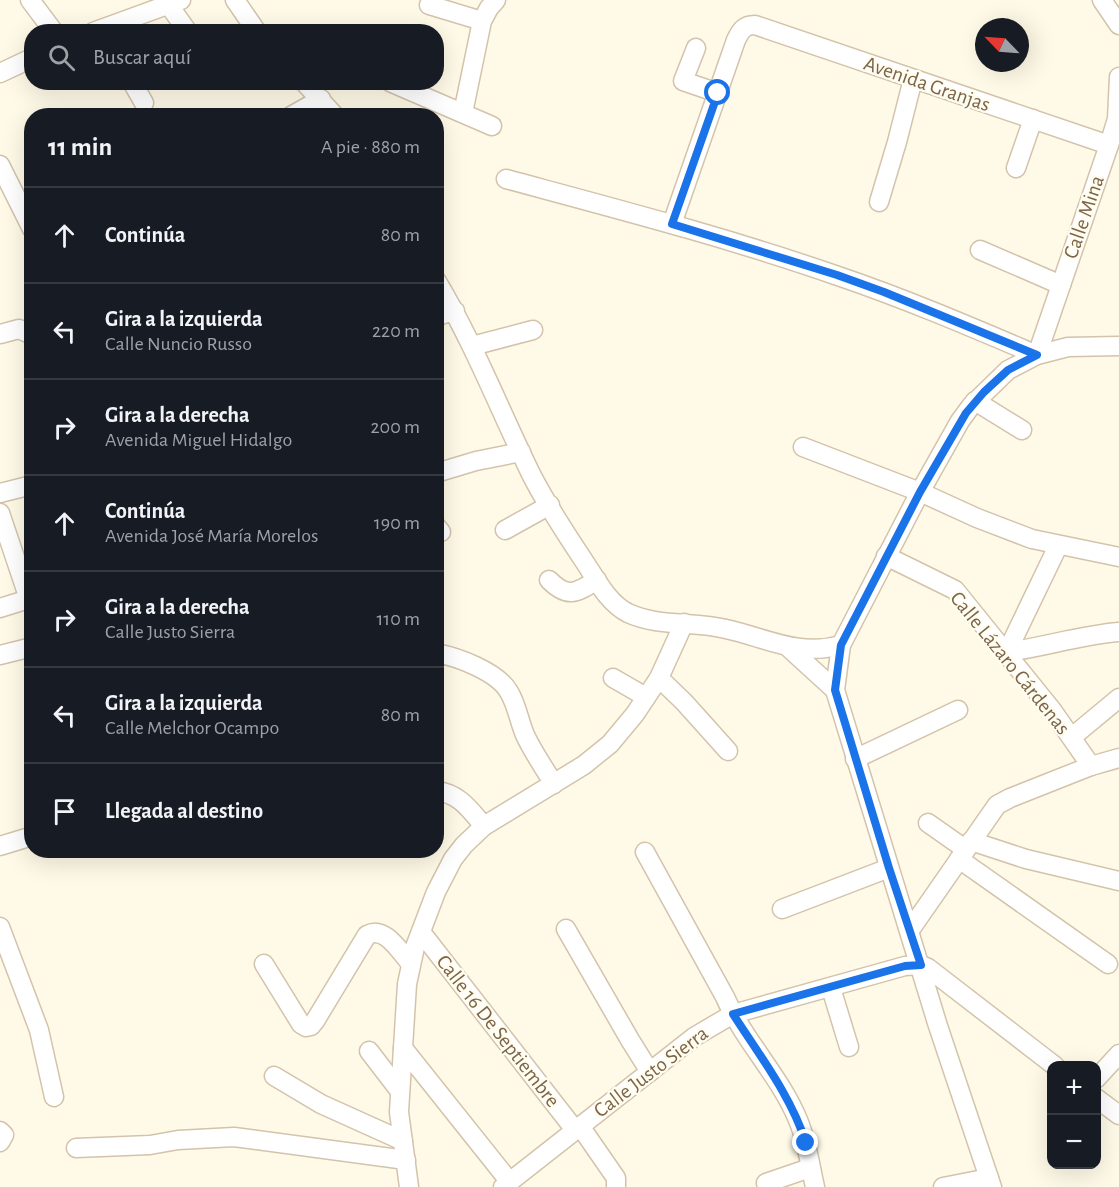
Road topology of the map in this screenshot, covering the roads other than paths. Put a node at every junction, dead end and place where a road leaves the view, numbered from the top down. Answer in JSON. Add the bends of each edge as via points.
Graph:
{"nodes":[{"id":1,"x":30,"y":0,"type":"edge"},
{"id":2,"x":235,"y":0,"type":"edge"},
{"id":3,"x":496,"y":0,"type":"edge"},
{"id":4,"x":1102,"y":0,"type":"edge"},
{"id":5,"x":163,"y":3,"type":"edge"},
{"id":6,"x":429,"y":5,"type":"dead end"},
{"id":7,"x":482,"y":21,"type":"junction"},
{"id":8,"x":48,"y":24,"type":"edge"},
{"id":9,"x":114,"y":24,"type":"edge"},
{"id":10,"x":181,"y":24,"type":"edge"},
{"id":11,"x":251,"y":24,"type":"edge"},
{"id":12,"x":1119,"y":25,"type":"edge"},
{"id":13,"x":696,"y":48,"type":"dead end"},
{"id":14,"x":24,"y":62,"type":"edge"},
{"id":15,"x":0,"y":74,"type":"edge"},
{"id":16,"x":1119,"y":77,"type":"edge"},
{"id":17,"x":913,"y":79,"type":"junction"},
{"id":18,"x":137,"y":90,"type":"edge"},
{"id":19,"x":312,"y":90,"type":"edge"},
{"id":20,"x":409,"y":90,"type":"edge"},
{"id":21,"x":718,"y":93,"type":"junction"},
{"id":22,"x":321,"y":99,"type":"junction"},
{"id":23,"x":144,"y":103,"type":"dead end"},
{"id":24,"x":305,"y":108,"type":"edge"},
{"id":25,"x":328,"y":108,"type":"edge"},
{"id":26,"x":463,"y":113,"type":"junction"},
{"id":27,"x":1118,"y":118,"type":"edge"},
{"id":28,"x":1033,"y":119,"type":"junction"},
{"id":29,"x":492,"y":126,"type":"dead end"},
{"id":30,"x":1109,"y":146,"type":"junction"},
{"id":31,"x":0,"y":165,"type":"edge"},
{"id":32,"x":1016,"y":168,"type":"dead end"},
{"id":33,"x":506,"y":179,"type":"dead end"},
{"id":34,"x":24,"y":199,"type":"edge"},
{"id":35,"x":879,"y":202,"type":"dead end"},
{"id":36,"x":672,"y":224,"type":"junction"},
{"id":37,"x":980,"y":250,"type":"dead end"},
{"id":38,"x":1061,"y":285,"type":"junction"},
{"id":39,"x":444,"y":293,"type":"edge"},
{"id":40,"x":455,"y":311,"type":"junction"},
{"id":41,"x":444,"y":314,"type":"edge"},
{"id":42,"x":533,"y":330,"type":"dead end"},
{"id":43,"x":24,"y":331,"type":"edge"},
{"id":44,"x":0,"y":334,"type":"edge"},
{"id":45,"x":472,"y":346,"type":"junction"},
{"id":46,"x":1119,"y":346,"type":"edge"},
{"id":47,"x":1037,"y":355,"type":"junction"},
{"id":48,"x":975,"y":401,"type":"junction"},
{"id":49,"x":1022,"y":430,"type":"dead end"},
{"id":50,"x":803,"y":447,"type":"dead end"},
{"id":51,"x":521,"y":452,"type":"junction"},
{"id":52,"x":444,"y":471,"type":"edge"},
{"id":53,"x":24,"y":487,"type":"edge"},
{"id":54,"x":920,"y":492,"type":"junction"},
{"id":55,"x":0,"y":493,"type":"edge"},
{"id":56,"x":549,"y":505,"type":"junction"},
{"id":57,"x":0,"y":513,"type":"edge"},
{"id":58,"x":506,"y":530,"type":"dead end"},
{"id":59,"x":1058,"y":546,"type":"junction"},
{"id":60,"x":886,"y":556,"type":"junction"},
{"id":61,"x":1119,"y":557,"type":"edge"},
{"id":62,"x":549,"y":580,"type":"dead end"},
{"id":63,"x":597,"y":580,"type":"junction"},
{"id":64,"x":24,"y":582,"type":"edge"},
{"id":65,"x":24,"y":601,"type":"edge"},
{"id":66,"x":0,"y":608,"type":"edge"},
{"id":67,"x":684,"y":623,"type":"junction"},
{"id":68,"x":1119,"y":632,"type":"edge"},
{"id":69,"x":841,"y":645,"type":"junction"},
{"id":70,"x":789,"y":648,"type":"junction"},
{"id":71,"x":24,"y":649,"type":"edge"},
{"id":72,"x":1007,"y":652,"type":"junction"},
{"id":73,"x":0,"y":655,"type":"edge"},
{"id":74,"x":444,"y":656,"type":"edge"},
{"id":75,"x":613,"y":678,"type":"dead end"},
{"id":76,"x":659,"y":678,"type":"junction"},
{"id":77,"x":835,"y":690,"type":"junction"},
{"id":78,"x":646,"y":698,"type":"junction"},
{"id":79,"x":1119,"y":698,"type":"edge"},
{"id":80,"x":958,"y":710,"type":"dead end"},
{"id":81,"x":1071,"y":737,"type":"junction"},
{"id":82,"x":728,"y":751,"type":"dead end"},
{"id":83,"x":1119,"y":758,"type":"edge"},
{"id":84,"x":855,"y":759,"type":"junction"},
{"id":85,"x":1091,"y":766,"type":"junction"},
{"id":86,"x":554,"y":784,"type":"junction"},
{"id":87,"x":444,"y":793,"type":"edge"},
{"id":88,"x":928,"y":823,"type":"dead end"},
{"id":89,"x":484,"y":826,"type":"junction"},
{"id":90,"x":24,"y":839,"type":"edge"},
{"id":91,"x":0,"y":846,"type":"edge"},
{"id":92,"x":965,"y":850,"type":"junction"},
{"id":93,"x":645,"y":852,"type":"dead end"},
{"id":94,"x":889,"y":868,"type":"junction"},
{"id":95,"x":1119,"y":881,"type":"edge"},
{"id":96,"x":782,"y":909,"type":"dead end"},
{"id":97,"x":0,"y":927,"type":"edge"},
{"id":98,"x":566,"y":929,"type":"dead end"},
{"id":99,"x":910,"y":930,"type":"junction"},
{"id":100,"x":421,"y":932,"type":"junction"},
{"id":101,"x":264,"y":964,"type":"dead end"},
{"id":102,"x":411,"y":964,"type":"junction"},
{"id":103,"x":1108,"y":964,"type":"dead end"},
{"id":104,"x":921,"y":965,"type":"junction"},
{"id":105,"x":831,"y":988,"type":"junction"},
{"id":106,"x":733,"y":1014,"type":"junction"},
{"id":107,"x":849,"y":1047,"type":"dead end"},
{"id":108,"x":403,"y":1048,"type":"junction"},
{"id":109,"x":369,"y":1052,"type":"dead end"},
{"id":110,"x":1119,"y":1054,"type":"edge"},
{"id":111,"x":1050,"y":1061,"type":"edge"},
{"id":112,"x":650,"y":1071,"type":"junction"},
{"id":113,"x":1101,"y":1074,"type":"edge"},
{"id":114,"x":274,"y":1076,"type":"dead end"},
{"id":115,"x":399,"y":1090,"type":"junction"},
{"id":116,"x":54,"y":1097,"type":"dead end"},
{"id":117,"x":1101,"y":1102,"type":"edge"},
{"id":118,"x":1119,"y":1115,"type":"edge"},
{"id":119,"x":577,"y":1128,"type":"junction"},
{"id":120,"x":0,"y":1131,"type":"edge"},
{"id":121,"x":403,"y":1141,"type":"junction"},
{"id":122,"x":0,"y":1142,"type":"edge"},
{"id":123,"x":76,"y":1148,"type":"dead end"},
{"id":124,"x":406,"y":1160,"type":"junction"},
{"id":125,"x":810,"y":1168,"type":"junction"},
{"id":126,"x":990,"y":1182,"type":"edge"},
{"id":127,"x":766,"y":1183,"type":"dead end"},
{"id":128,"x":506,"y":1184,"type":"edge"},
{"id":129,"x":409,"y":1187,"type":"edge"},
{"id":130,"x":616,"y":1187,"type":"edge"},
{"id":131,"x":815,"y":1187,"type":"edge"},
{"id":132,"x":943,"y":1187,"type":"edge"}],
"edges":[{"from":1,"to":8,"type":"street"},
{"from":2,"to":11,"type":"street"},
{"from":3,"to":7,"type":"street"},
{"from":4,"to":12,"type":"street"},
{"from":5,"to":9,"type":"street"},
{"from":5,"to":10,"type":"street"},
{"from":6,"to":7,"type":"street"},
{"from":7,"to":26,"type":"street"},
{"from":13,"to":21,"type":"street","via":[[683,81]]},
{"from":14,"to":15,"type":"street"},
{"from":16,"to":27,"type":"street","name":"Calle Mina"},
{"from":17,"to":21,"type":"street","name":"Avenida Granjas","via":[[755,25],[744,27],[736,40]]},
{"from":17,"to":28,"type":"street","name":"Avenida Granjas"},
{"from":17,"to":35,"type":"street"},
{"from":18,"to":23,"type":"street"},
{"from":19,"to":22,"type":"street"},
{"from":20,"to":26,"type":"street"},
{"from":21,"to":36,"type":"street"},
{"from":22,"to":24,"type":"street"},
{"from":22,"to":25,"type":"street"},
{"from":26,"to":29,"type":"street"},
{"from":27,"to":30,"type":"street","name":"Calle Mina"},
{"from":28,"to":30,"type":"street","name":"Avenida Granjas"},
{"from":28,"to":32,"type":"street"},
{"from":30,"to":38,"type":"street","name":"Calle Mina"},
{"from":31,"to":34,"type":"street"},
{"from":33,"to":36,"type":"street"},
{"from":36,"to":47,"type":"street","via":[[837,275]]},
{"from":37,"to":38,"type":"street"},
{"from":38,"to":47,"type":"street","name":"Calle Mina"},
{"from":39,"to":40,"type":"street"},
{"from":40,"to":41,"type":"street"},
{"from":40,"to":45,"type":"street"},
{"from":42,"to":45,"type":"street"},
{"from":43,"to":44,"type":"street"},
{"from":45,"to":51,"type":"street"},
{"from":46,"to":47,"type":"street","via":[[1059,348]]},
{"from":47,"to":48,"type":"street","via":[[1008,370]]},
{"from":48,"to":49,"type":"street"},
{"from":48,"to":54,"type":"street"},
{"from":50,"to":54,"type":"street"},
{"from":51,"to":52,"type":"street"},
{"from":51,"to":56,"type":"street"},
{"from":53,"to":55,"type":"street"},
{"from":54,"to":59,"type":"street","via":[[977,518]]},
{"from":54,"to":60,"type":"street"},
{"from":56,"to":58,"type":"street"},
{"from":56,"to":63,"type":"street"},
{"from":57,"to":64,"type":"street"},
{"from":59,"to":61,"type":"street"},
{"from":59,"to":72,"type":"street"},
{"from":60,"to":69,"type":"street"},
{"from":60,"to":72,"type":"street","name":"Calle Lázaro Cárdenas","via":[[955,590]]},
{"from":62,"to":63,"type":"street","via":[[568,593],[578,592]]},
{"from":63,"to":67,"type":"street","via":[[627,612],[647,619]]},
{"from":65,"to":66,"type":"street"},
{"from":67,"to":70,"type":"street","via":[[749,634]]},
{"from":67,"to":76,"type":"street"},
{"from":68,"to":72,"type":"street"},
{"from":69,"to":70,"type":"street","via":[[825,650]]},
{"from":69,"to":77,"type":"street"},
{"from":70,"to":77,"type":"street"},
{"from":71,"to":73,"type":"street"},
{"from":72,"to":81,"type":"street","name":"Calle Lázaro Cárdenas"},
{"from":74,"to":86,"type":"street","via":[[474,666],[509,690],[526,738]]},
{"from":75,"to":78,"type":"street"},
{"from":76,"to":78,"type":"street"},
{"from":76,"to":82,"type":"street"},
{"from":77,"to":84,"type":"street"},
{"from":78,"to":86,"type":"street","via":[[598,756]]},
{"from":79,"to":81,"type":"street"},
{"from":80,"to":84,"type":"street"},
{"from":81,"to":85,"type":"street","name":"Calle Lázaro Cárdenas"},
{"from":83,"to":85,"type":"street"},
{"from":84,"to":94,"type":"street"},
{"from":85,"to":92,"type":"street","via":[[1002,802],[992,810]]},
{"from":86,"to":89,"type":"street"},
{"from":87,"to":89,"type":"street","via":[[463,802]]},
{"from":88,"to":92,"type":"street"},
{"from":89,"to":100,"type":"street","via":[[453,859]]},
{"from":90,"to":91,"type":"street"},
{"from":92,"to":95,"type":"street","via":[[1026,859]]},
{"from":92,"to":99,"type":"street"},
{"from":92,"to":103,"type":"street"},
{"from":93,"to":106,"type":"street"},
{"from":94,"to":96,"type":"street"},
{"from":94,"to":99,"type":"street"},
{"from":97,"to":116,"type":"street","via":[[39,1030]]},
{"from":98,"to":112,"type":"street"},
{"from":99,"to":104,"type":"street"},
{"from":100,"to":102,"type":"street"},
{"from":100,"to":119,"type":"street","name":"Calle 16 De Septiembre"},
{"from":101,"to":102,"type":"street","via":[[306,1027],[315,1021],[367,934],[384,934]]},
{"from":102,"to":108,"type":"street"},
{"from":104,"to":105,"type":"street","name":"Calle Justo Sierra"},
{"from":104,"to":111,"type":"street"},
{"from":104,"to":126,"type":"street"},
{"from":105,"to":106,"type":"street","name":"Calle Justo Sierra"},
{"from":105,"to":107,"type":"street"},
{"from":106,"to":112,"type":"street","name":"Calle Justo Sierra","via":[[694,1037]]},
{"from":106,"to":125,"type":"street","via":[[789,1100],[799,1120]]},
{"from":108,"to":115,"type":"street"},
{"from":108,"to":128,"type":"street"},
{"from":109,"to":115,"type":"street"},
{"from":110,"to":113,"type":"street"},
{"from":112,"to":119,"type":"street","name":"Calle Justo Sierra"},
{"from":114,"to":121,"type":"street","via":[[321,1104]]},
{"from":115,"to":121,"type":"street"},
{"from":117,"to":118,"type":"street"},
{"from":119,"to":128,"type":"street","name":"Calle Justo Sierra"},
{"from":119,"to":130,"type":"street","name":"Calle 16 De Septiembre","via":[[616,1178]]},
{"from":120,"to":122,"type":"street","via":[[4,1135]]},
{"from":121,"to":124,"type":"street"},
{"from":123,"to":124,"type":"street","via":[[234,1137]]},
{"from":124,"to":129,"type":"street"},
{"from":125,"to":127,"type":"street"},
{"from":125,"to":131,"type":"street"},
{"from":126,"to":132,"type":"street"}]}
